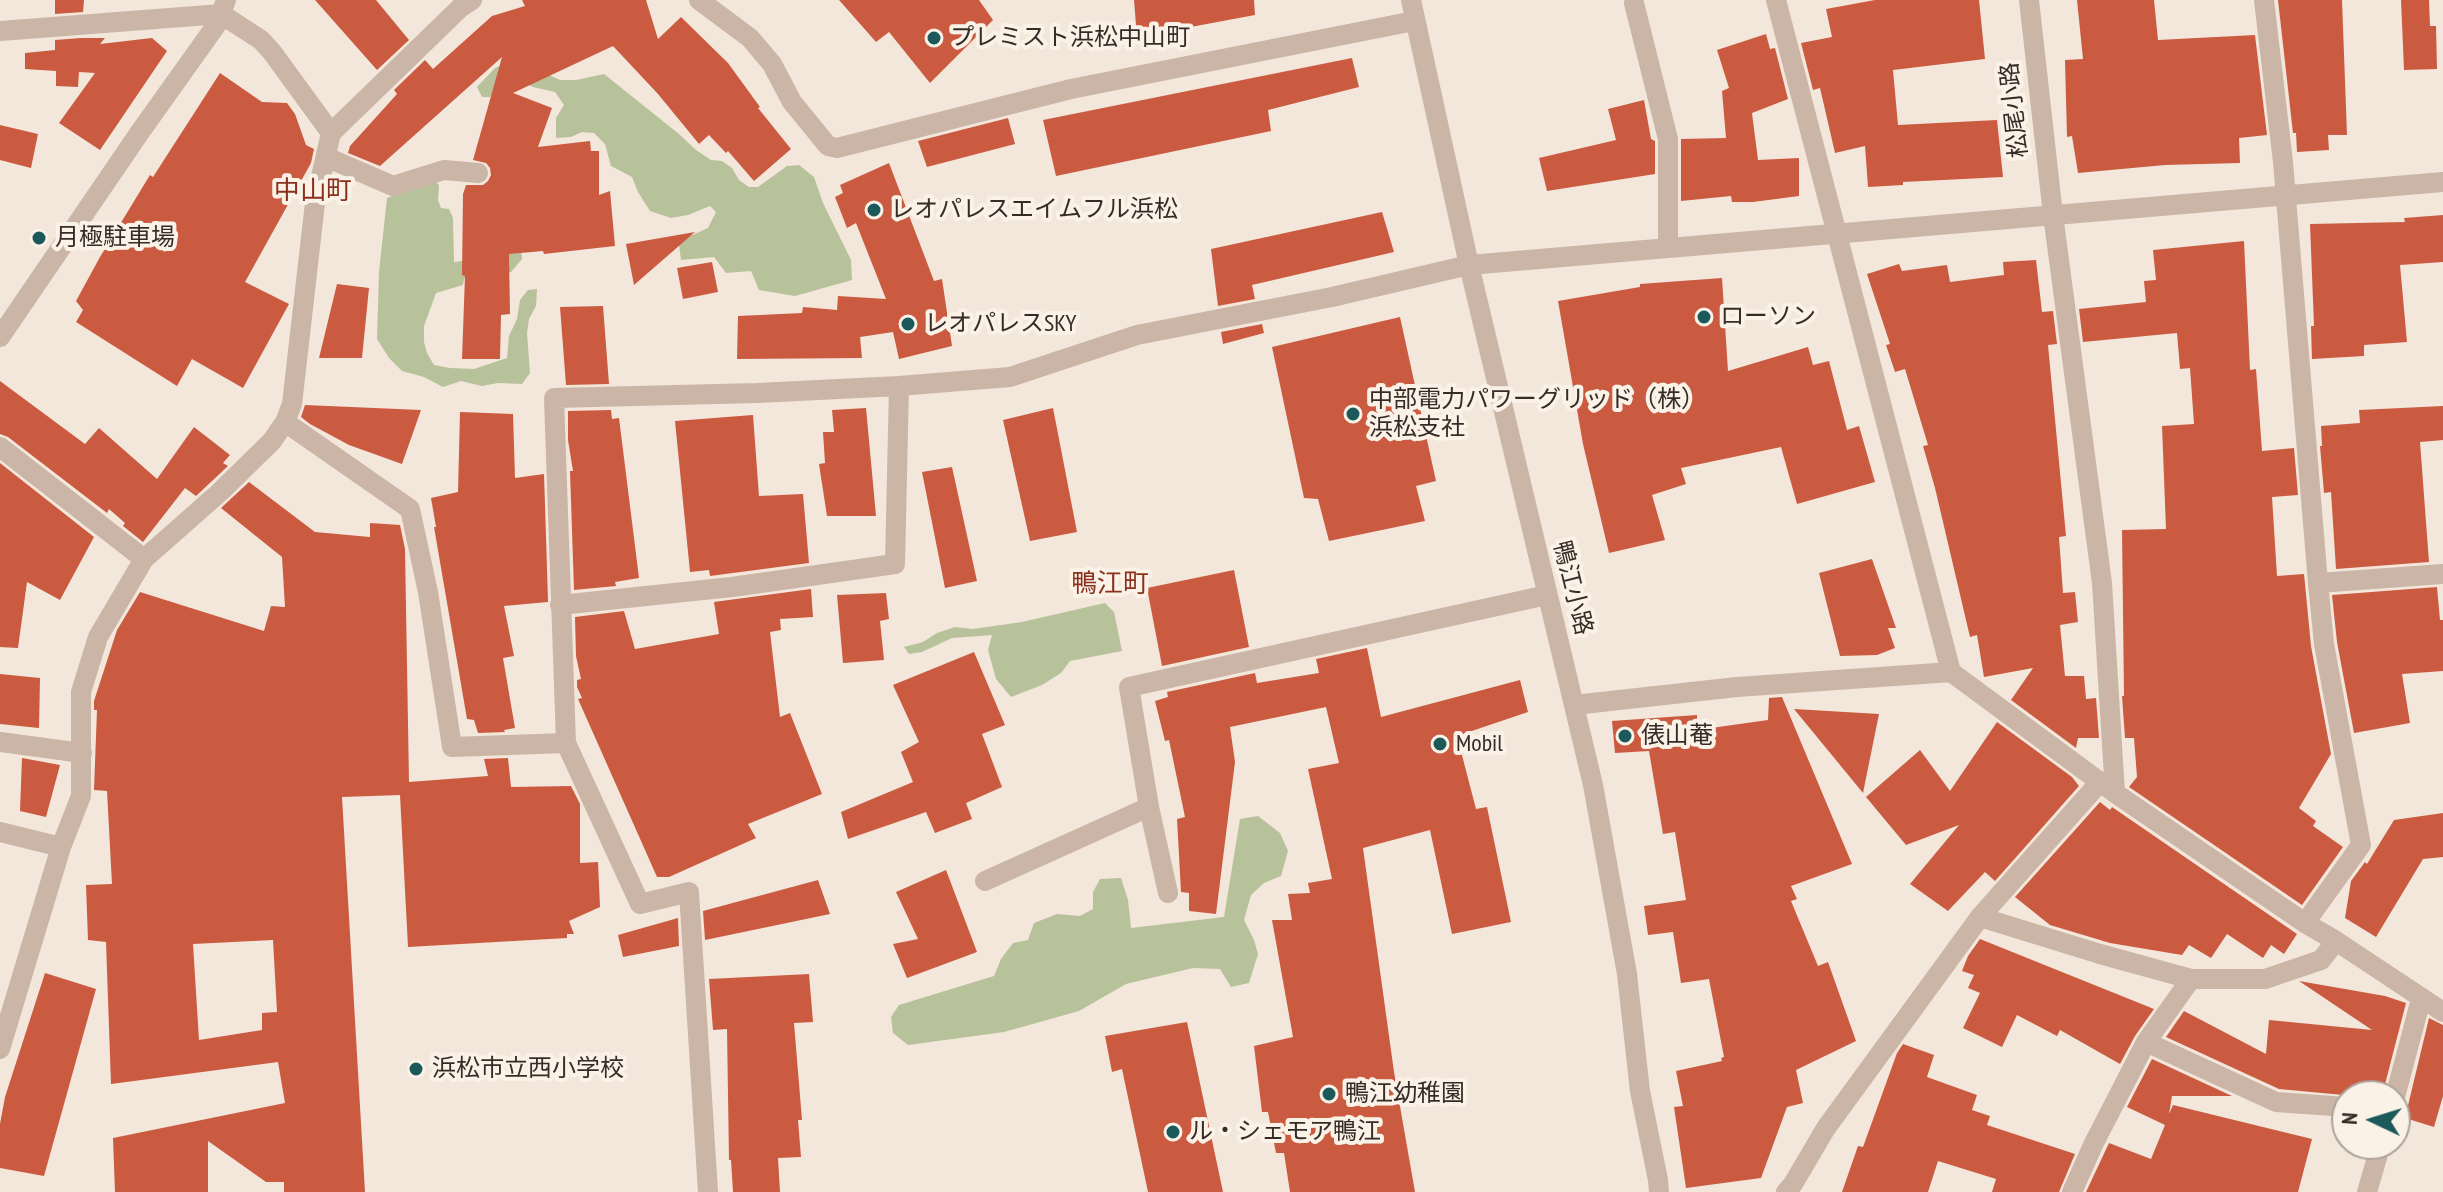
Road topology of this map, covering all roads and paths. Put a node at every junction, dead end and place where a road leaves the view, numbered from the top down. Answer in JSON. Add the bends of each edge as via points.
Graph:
{"nodes":[{"id":1,"x":699,"y":0,"type":"edge"},
{"id":2,"x":1776,"y":0,"type":"edge"},
{"id":3,"x":2029,"y":0,"type":"edge"},
{"id":4,"x":2264,"y":0,"type":"edge"},
{"id":5,"x":465,"y":2,"type":"edge"},
{"id":6,"x":1634,"y":3,"type":"dead end"},
{"id":7,"x":224,"y":7,"type":"edge"},
{"id":8,"x":1413,"y":10,"type":"edge"},
{"id":9,"x":0,"y":31,"type":"edge"},
{"id":10,"x":331,"y":133,"type":"junction"},
{"id":11,"x":326,"y":157,"type":"junction"},
{"id":12,"x":478,"y":173,"type":"dead end"},
{"id":13,"x":2443,"y":182,"type":"edge"},
{"id":14,"x":2285,"y":195,"type":"junction"},
{"id":15,"x":2053,"y":215,"type":"junction"},
{"id":16,"x":1838,"y":233,"type":"junction"},
{"id":17,"x":1668,"y":248,"type":"junction"},
{"id":18,"x":1469,"y":265,"type":"junction"},
{"id":19,"x":0,"y":337,"type":"edge"},
{"id":20,"x":899,"y":386,"type":"junction"},
{"id":21,"x":285,"y":422,"type":"junction"},
{"id":22,"x":0,"y":447,"type":"edge"},
{"id":23,"x":144,"y":559,"type":"junction"},
{"id":24,"x":2443,"y":574,"type":"edge"},
{"id":25,"x":2318,"y":583,"type":"junction"},
{"id":26,"x":1547,"y":595,"type":"junction"},
{"id":27,"x":560,"y":605,"type":"junction"},
{"id":28,"x":1951,"y":672,"type":"junction"},
{"id":29,"x":1574,"y":705,"type":"junction"},
{"id":30,"x":0,"y":742,"type":"edge"},
{"id":31,"x":566,"y":743,"type":"junction"},
{"id":32,"x":82,"y":753,"type":"junction"},
{"id":33,"x":2107,"y":788,"type":"junction"},
{"id":34,"x":1149,"y":807,"type":"junction"},
{"id":35,"x":0,"y":832,"type":"edge"},
{"id":36,"x":61,"y":847,"type":"junction"},
{"id":37,"x":985,"y":881,"type":"dead end"},
{"id":38,"x":1168,"y":893,"type":"dead end"},
{"id":39,"x":1980,"y":917,"type":"junction"},
{"id":40,"x":2305,"y":923,"type":"junction"},
{"id":41,"x":2336,"y":941,"type":"junction"},
{"id":42,"x":2191,"y":979,"type":"junction"},
{"id":43,"x":2421,"y":999,"type":"junction"},
{"id":44,"x":2443,"y":1012,"type":"edge"},
{"id":45,"x":2146,"y":1042,"type":"junction"},
{"id":46,"x":0,"y":1049,"type":"edge"},
{"id":47,"x":2400,"y":1080,"type":"edge"},
{"id":48,"x":2331,"y":1106,"type":"edge"},
{"id":49,"x":2376,"y":1160,"type":"edge"},
{"id":50,"x":1796,"y":1189,"type":"edge"},
{"id":51,"x":708,"y":1192,"type":"edge"},
{"id":52,"x":1659,"y":1192,"type":"edge"},
{"id":53,"x":2072,"y":1192,"type":"edge"},
{"id":54,"x":2367,"y":1192,"type":"edge"}],
"edges":[{"from":1,"to":8,"type":"street","via":[[750,38],[772,64],[792,102],[828,146],[837,148]]},
{"from":2,"to":16,"type":"street"},
{"from":3,"to":15,"type":"street","name":"松尾小路"},
{"from":4,"to":14,"type":"street"},
{"from":5,"to":10,"type":"street"},
{"from":6,"to":17,"type":"street","via":[[1668,139]]},
{"from":7,"to":9,"type":"street"},
{"from":7,"to":10,"type":"street","via":[[272,52]]},
{"from":7,"to":19,"type":"street"},
{"from":8,"to":18,"type":"street","name":"鴨江小路"},
{"from":10,"to":11,"type":"street"},
{"from":11,"to":12,"type":"street","via":[[393,186],[444,170]]},
{"from":11,"to":21,"type":"street","via":[[315,203],[292,404]]},
{"from":13,"to":14,"type":"street"},
{"from":14,"to":15,"type":"street"},
{"from":14,"to":25,"type":"street"},
{"from":15,"to":16,"type":"street"},
{"from":15,"to":33,"type":"street","name":"松尾小路","via":[[2102,583]]},
{"from":16,"to":17,"type":"street"},
{"from":16,"to":28,"type":"street"},
{"from":17,"to":18,"type":"street"},
{"from":18,"to":20,"type":"street","via":[[1137,335],[1010,377]]},
{"from":18,"to":26,"type":"street","name":"鴨江小路"},
{"from":20,"to":27,"type":"street","via":[[895,564]]},
{"from":20,"to":27,"type":"street","via":[[554,398]]},
{"from":21,"to":23,"type":"street","via":[[220,492]]},
{"from":21,"to":31,"type":"street","via":[[410,509],[452,747]]},
{"from":22,"to":23,"type":"street"},
{"from":23,"to":32,"type":"street","via":[[98,637],[81,692]]},
{"from":24,"to":25,"type":"street"},
{"from":25,"to":40,"type":"street","via":[[2361,845]]},
{"from":26,"to":29,"type":"street","name":"鴨江小路"},
{"from":26,"to":34,"type":"street","via":[[1129,687]]},
{"from":27,"to":31,"type":"street"},
{"from":28,"to":29,"type":"street"},
{"from":28,"to":33,"type":"street"},
{"from":29,"to":52,"type":"street","name":"鴨江小路","via":[[1627,974],[1640,1091]]},
{"from":30,"to":32,"type":"street"},
{"from":31,"to":51,"type":"street","via":[[640,904],[689,892]]},
{"from":32,"to":36,"type":"street","via":[[81,796]]},
{"from":33,"to":39,"type":"street"},
{"from":33,"to":40,"type":"street"},
{"from":34,"to":37,"type":"street"},
{"from":34,"to":38,"type":"street"},
{"from":35,"to":36,"type":"street"},
{"from":36,"to":46,"type":"street"},
{"from":39,"to":42,"type":"street"},
{"from":39,"to":50,"type":"street","via":[[1826,1128]]},
{"from":40,"to":41,"type":"street"},
{"from":41,"to":42,"type":"street","via":[[2321,960],[2265,979]]},
{"from":41,"to":43,"type":"street"},
{"from":42,"to":45,"type":"street"},
{"from":43,"to":44,"type":"street"},
{"from":43,"to":47,"type":"street"},
{"from":45,"to":48,"type":"street","via":[[2276,1102]]},
{"from":45,"to":53,"type":"street"},
{"from":49,"to":54,"type":"street"}]}
